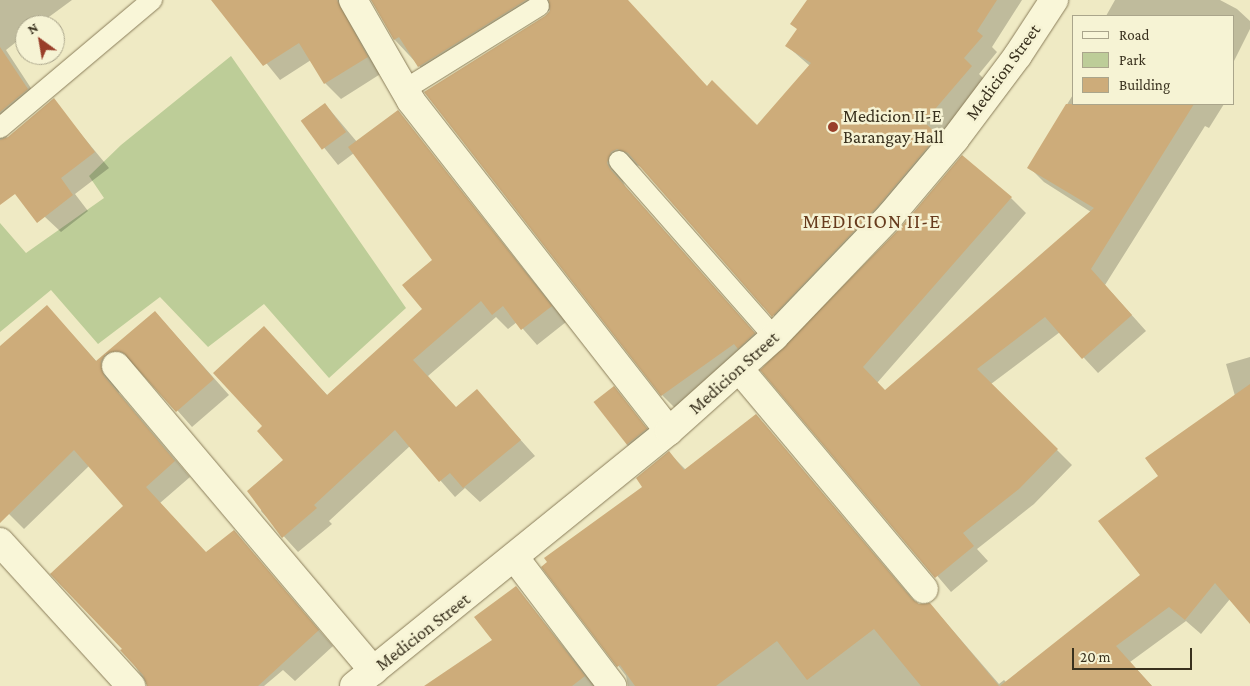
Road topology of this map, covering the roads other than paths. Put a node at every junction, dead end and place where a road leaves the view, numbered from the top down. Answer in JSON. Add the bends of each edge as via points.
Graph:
{"nodes":[{"id":1,"x":152,"y":0,"type":"edge"},
{"id":2,"x":353,"y":0,"type":"edge"},
{"id":3,"x":1054,"y":0,"type":"edge"},
{"id":4,"x":539,"y":6,"type":"dead end"},
{"id":5,"x":404,"y":90,"type":"junction"},
{"id":6,"x":0,"y":128,"type":"edge"},
{"id":7,"x":619,"y":161,"type":"dead end"},
{"id":8,"x":774,"y":337,"type":"junction"},
{"id":9,"x":116,"y":366,"type":"dead end"},
{"id":10,"x":740,"y":370,"type":"junction"},
{"id":11,"x":669,"y":431,"type":"junction"},
{"id":12,"x":0,"y":542,"type":"edge"},
{"id":13,"x":515,"y":558,"type":"junction"},
{"id":14,"x":924,"y":589,"type":"dead end"},
{"id":15,"x":364,"y":678,"type":"edge"},
{"id":16,"x":131,"y":686,"type":"edge"},
{"id":17,"x":612,"y":686,"type":"edge"}],
"edges":[{"from":1,"to":6,"type":"lane"},
{"from":2,"to":5,"type":"street"},
{"from":3,"to":8,"type":"street","name":"Medicion Street","via":[[1018,55],[955,139],[890,216]]},
{"from":4,"to":5,"type":"lane"},
{"from":5,"to":11,"type":"street"},
{"from":7,"to":8,"type":"lane"},
{"from":8,"to":10,"type":"street","name":"Medicion Street"},
{"from":9,"to":15,"type":"street"},
{"from":10,"to":11,"type":"street","name":"Medicion Street"},
{"from":10,"to":14,"type":"street"},
{"from":11,"to":13,"type":"street","name":"Medicion Street"},
{"from":12,"to":16,"type":"street"},
{"from":13,"to":15,"type":"street","name":"Medicion Street"},
{"from":13,"to":17,"type":"street"}]}
